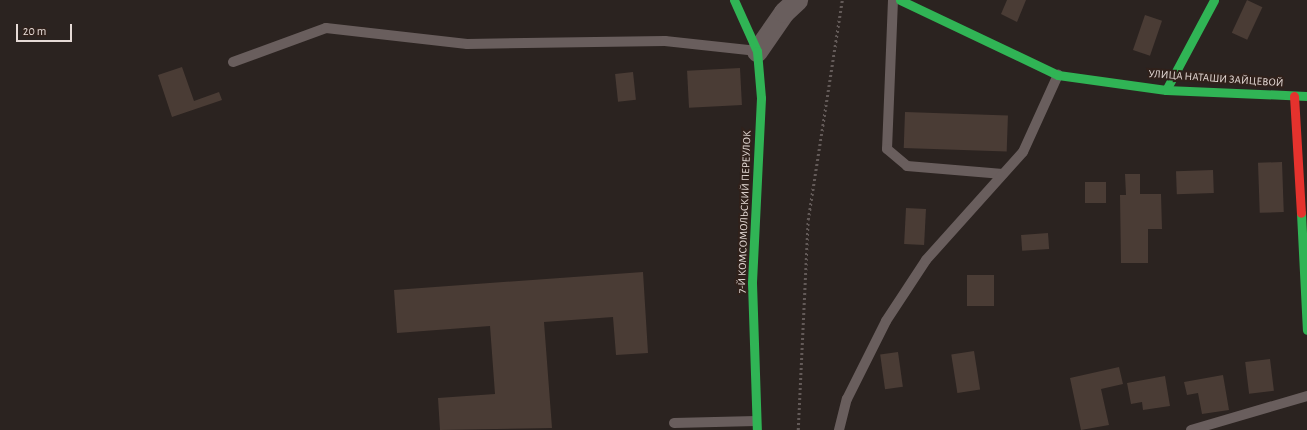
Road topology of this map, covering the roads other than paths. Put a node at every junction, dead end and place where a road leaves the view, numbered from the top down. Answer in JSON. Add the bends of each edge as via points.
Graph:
{"nodes":[{"id":1,"x":734,"y":0,"type":"edge"},
{"id":2,"x":797,"y":0,"type":"edge"},
{"id":3,"x":893,"y":0,"type":"edge"},
{"id":4,"x":900,"y":0,"type":"edge"},
{"id":5,"x":1214,"y":0,"type":"edge"},
{"id":6,"x":757,"y":51,"type":"junction"},
{"id":7,"x":233,"y":62,"type":"dead end"},
{"id":8,"x":1058,"y":75,"type":"junction"},
{"id":9,"x":1166,"y":90,"type":"junction"},
{"id":10,"x":1294,"y":96,"type":"junction"},
{"id":11,"x":1307,"y":96,"type":"edge"},
{"id":12,"x":1003,"y":174,"type":"junction"},
{"id":13,"x":1307,"y":330,"type":"edge"},
{"id":14,"x":1307,"y":396,"type":"edge"},
{"id":15,"x":674,"y":423,"type":"dead end"},
{"id":16,"x":756,"y":426,"type":"edge"},
{"id":17,"x":839,"y":430,"type":"edge"},
{"id":18,"x":1191,"y":430,"type":"edge"}],
"edges":[{"from":1,"to":6,"type":"street","name":"7-Й КОМСОМОЛЬСКИЙ ПЕРЕУЛОК"},
{"from":2,"to":6,"type":"street","via":[[784,12]]},
{"from":3,"to":12,"type":"lane","via":[[887,148],[907,166]]},
{"from":4,"to":8,"type":"street","name":"УЛИЦА НАТАШИ ЗАЙЦЕВОЙ"},
{"from":5,"to":9,"type":"street"},
{"from":6,"to":7,"type":"lane","via":[[665,41],[468,44],[326,28]]},
{"from":6,"to":16,"type":"street","name":"7-Й КОМСОМОЛЬСКИЙ ПЕРЕУЛОК","via":[[761,98],[752,283]]},
{"from":8,"to":9,"type":"street","name":"УЛИЦА НАТАШИ ЗАЙЦЕВОЙ"},
{"from":8,"to":12,"type":"lane","via":[[1023,152]]},
{"from":9,"to":10,"type":"street","name":"УЛИЦА НАТАШИ ЗАЙЦЕВОЙ"},
{"from":10,"to":11,"type":"street","name":"УЛИЦА НАТАШИ ЗАЙЦЕВОЙ"},
{"from":10,"to":13,"type":"street"},
{"from":12,"to":17,"type":"lane","via":[[926,260],[886,321],[847,399]]},
{"from":14,"to":18,"type":"lane"},
{"from":15,"to":16,"type":"lane"}]}
